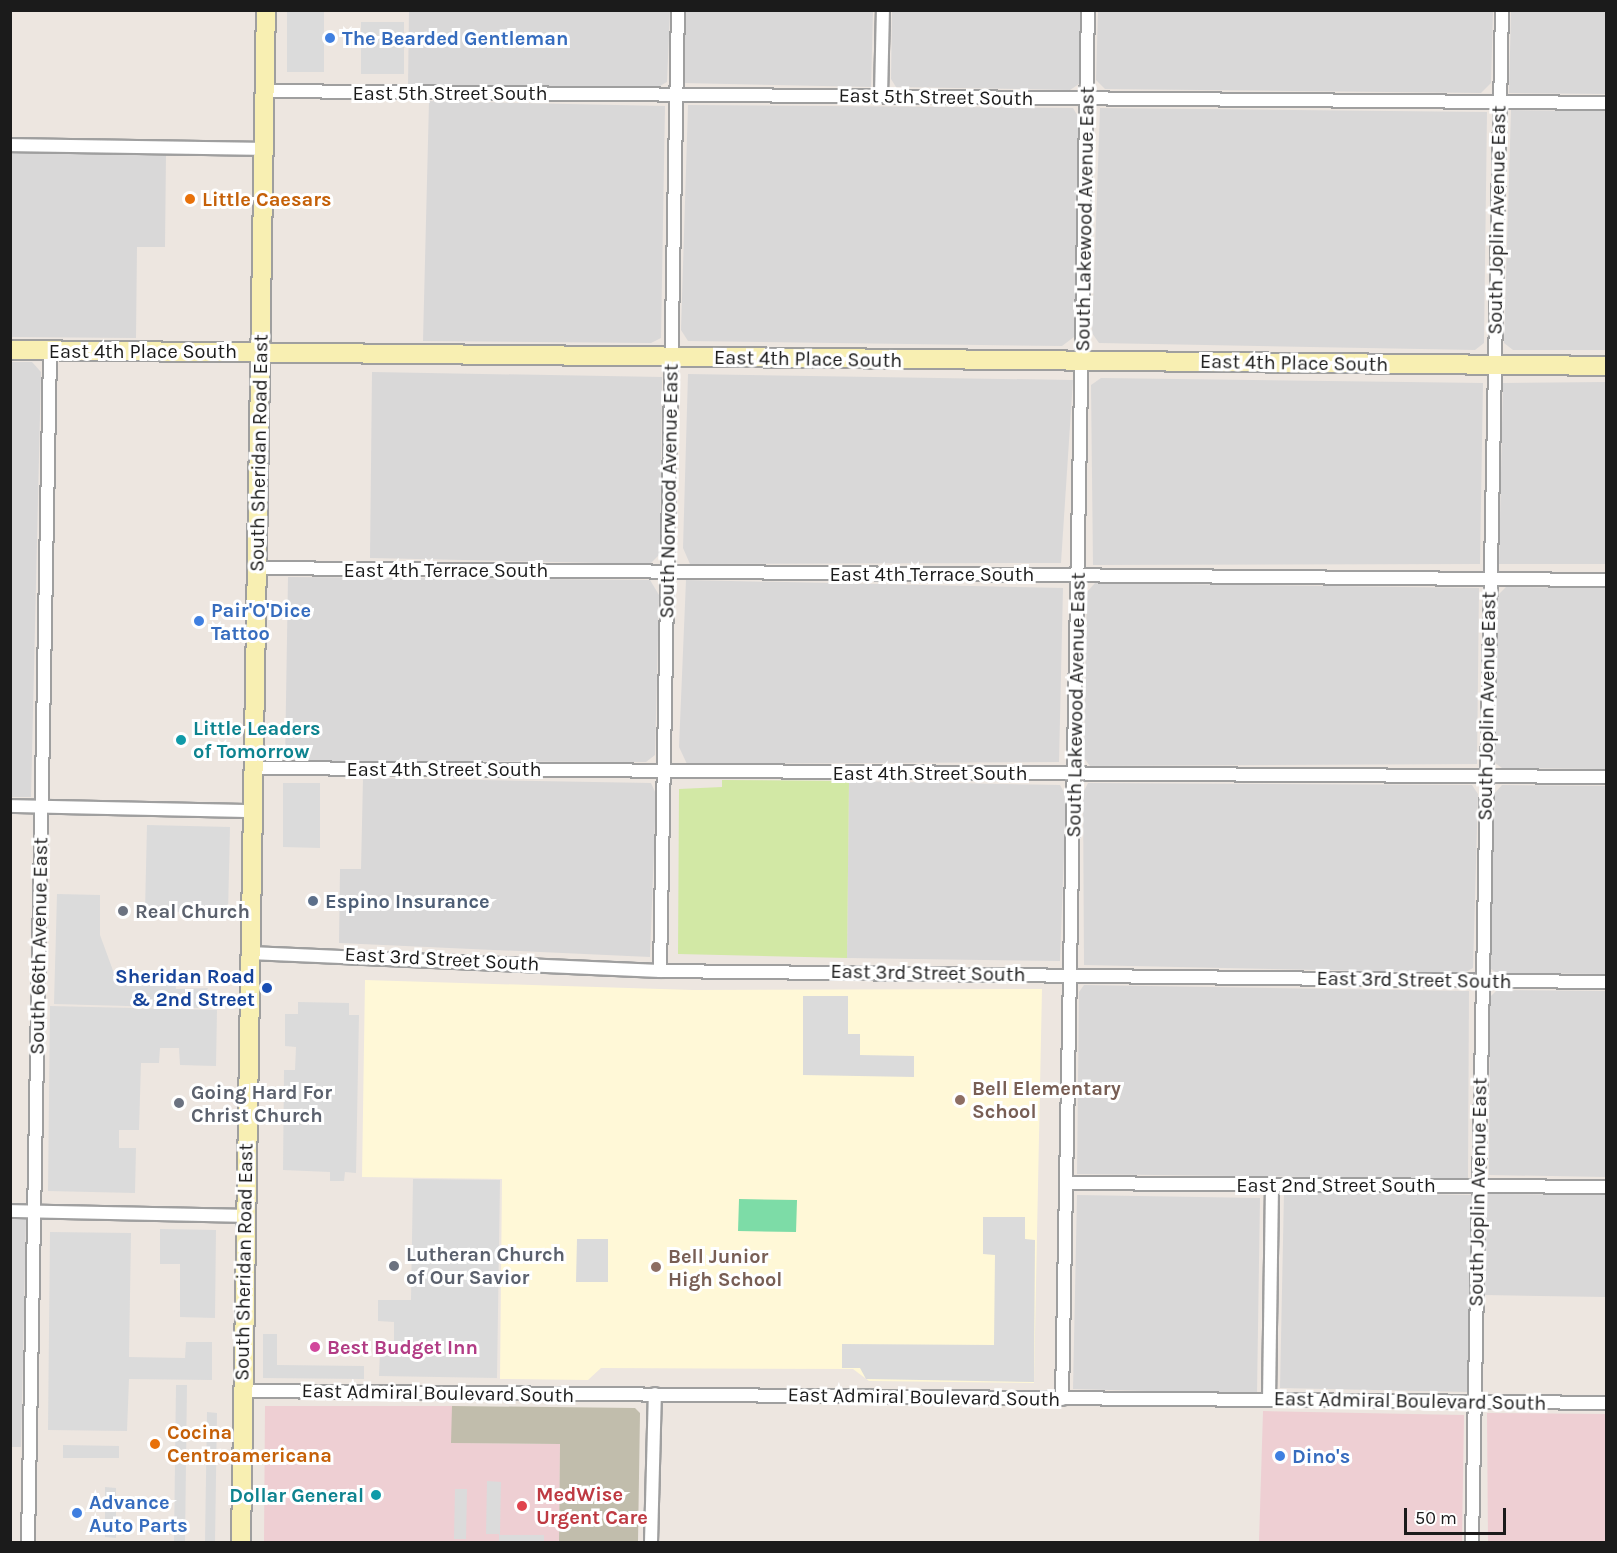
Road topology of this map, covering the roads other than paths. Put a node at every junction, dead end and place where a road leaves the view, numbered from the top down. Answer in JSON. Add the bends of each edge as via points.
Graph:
{"nodes":[{"id":1,"x":266,"y":10,"type":"edge"},
{"id":2,"x":678,"y":10,"type":"edge"},
{"id":3,"x":882,"y":10,"type":"edge"},
{"id":4,"x":1088,"y":10,"type":"edge"},
{"id":5,"x":1502,"y":10,"type":"edge"},
{"id":6,"x":265,"y":91,"type":"junction"},
{"id":7,"x":676,"y":95,"type":"junction"},
{"id":8,"x":881,"y":96,"type":"junction"},
{"id":9,"x":1086,"y":98,"type":"junction"},
{"id":10,"x":1499,"y":101,"type":"junction"},
{"id":11,"x":1606,"y":103,"type":"edge"},
{"id":12,"x":10,"y":145,"type":"edge"},
{"id":13,"x":264,"y":148,"type":"junction"},
{"id":14,"x":10,"y":350,"type":"edge"},
{"id":15,"x":50,"y":350,"type":"junction"},
{"id":16,"x":261,"y":353,"type":"junction"},
{"id":17,"x":672,"y":358,"type":"junction"},
{"id":18,"x":1083,"y":361,"type":"junction"},
{"id":19,"x":1494,"y":365,"type":"junction"},
{"id":20,"x":1606,"y":366,"type":"edge"},
{"id":21,"x":257,"y":567,"type":"junction"},
{"id":22,"x":667,"y":572,"type":"junction"},
{"id":23,"x":1078,"y":575,"type":"junction"},
{"id":24,"x":1490,"y":579,"type":"junction"},
{"id":25,"x":1606,"y":580,"type":"edge"},
{"id":26,"x":254,"y":768,"type":"junction"},
{"id":27,"x":663,"y":771,"type":"junction"},
{"id":28,"x":1074,"y":774,"type":"junction"},
{"id":29,"x":1486,"y":776,"type":"junction"},
{"id":30,"x":1606,"y":777,"type":"edge"},
{"id":31,"x":10,"y":806,"type":"edge"},
{"id":32,"x":41,"y":807,"type":"junction"},
{"id":33,"x":252,"y":811,"type":"junction"},
{"id":34,"x":250,"y":952,"type":"junction"},
{"id":35,"x":660,"y":971,"type":"junction"},
{"id":36,"x":1071,"y":975,"type":"junction"},
{"id":37,"x":1482,"y":981,"type":"junction"},
{"id":38,"x":1606,"y":982,"type":"edge"},
{"id":39,"x":1066,"y":1183,"type":"junction"},
{"id":40,"x":1272,"y":1185,"type":"junction"},
{"id":41,"x":1479,"y":1186,"type":"junction"},
{"id":42,"x":1606,"y":1187,"type":"edge"},
{"id":43,"x":10,"y":1211,"type":"edge"},
{"id":44,"x":34,"y":1212,"type":"junction"},
{"id":45,"x":245,"y":1216,"type":"junction"},
{"id":46,"x":242,"y":1391,"type":"junction"},
{"id":47,"x":655,"y":1394,"type":"junction"},
{"id":48,"x":1062,"y":1399,"type":"junction"},
{"id":49,"x":1269,"y":1400,"type":"junction"},
{"id":50,"x":1474,"y":1401,"type":"junction"},
{"id":51,"x":1606,"y":1403,"type":"edge"},
{"id":52,"x":28,"y":1542,"type":"edge"},
{"id":53,"x":241,"y":1542,"type":"edge"},
{"id":54,"x":651,"y":1542,"type":"edge"},
{"id":55,"x":1472,"y":1542,"type":"edge"}],
"edges":[{"from":1,"to":6,"type":"street","name":"South Sheridan Road East"},
{"from":2,"to":7,"type":"street","name":"South Norwood Avenue East"},
{"from":3,"to":8,"type":"street"},
{"from":4,"to":9,"type":"street","name":"South Lakewood Avenue East"},
{"from":5,"to":10,"type":"street","name":"South Joplin Avenue East"},
{"from":6,"to":7,"type":"street","name":"East 5th Street South"},
{"from":6,"to":13,"type":"street","name":"South Sheridan Road East"},
{"from":7,"to":8,"type":"street","name":"East 5th Street South"},
{"from":7,"to":17,"type":"street","name":"South Norwood Avenue East"},
{"from":8,"to":9,"type":"street","name":"East 5th Street South"},
{"from":9,"to":10,"type":"street","name":"East 5th Street South"},
{"from":9,"to":18,"type":"street","name":"South Lakewood Avenue East"},
{"from":10,"to":11,"type":"street","name":"East 5th Street South"},
{"from":10,"to":19,"type":"street","name":"South Joplin Avenue East"},
{"from":12,"to":13,"type":"street"},
{"from":13,"to":16,"type":"street","name":"South Sheridan Road East"},
{"from":14,"to":15,"type":"street","name":"East 4th Place South"},
{"from":15,"to":16,"type":"street","name":"East 4th Place South"},
{"from":15,"to":32,"type":"street","name":"South 66th Avenue East"},
{"from":16,"to":17,"type":"street","name":"East 4th Place South"},
{"from":16,"to":21,"type":"street","name":"South Sheridan Road East"},
{"from":17,"to":18,"type":"street","name":"East 4th Place South"},
{"from":17,"to":22,"type":"street","name":"South Norwood Avenue East"},
{"from":18,"to":19,"type":"street","name":"East 4th Place South"},
{"from":18,"to":23,"type":"street","name":"South Lakewood Avenue East"},
{"from":19,"to":20,"type":"street","name":"East 4th Place South"},
{"from":19,"to":24,"type":"street","name":"South Joplin Avenue East"},
{"from":21,"to":22,"type":"street","name":"East 4th Terrace South"},
{"from":21,"to":26,"type":"street","name":"South Sheridan Road East"},
{"from":22,"to":23,"type":"street","name":"East 4th Terrace South"},
{"from":22,"to":27,"type":"street","name":"South Norwood Avenue East"},
{"from":23,"to":24,"type":"street","name":"East 4th Terrace South"},
{"from":23,"to":28,"type":"street","name":"South Lakewood Avenue East"},
{"from":24,"to":25,"type":"street","name":"East 4th Terrace South"},
{"from":24,"to":29,"type":"street","name":"South Joplin Avenue East"},
{"from":26,"to":27,"type":"street","name":"East 4th Street South"},
{"from":26,"to":33,"type":"street","name":"South Sheridan Road East"},
{"from":27,"to":28,"type":"street","name":"East 4th Street South"},
{"from":27,"to":35,"type":"street","name":"South Norwood Avenue East"},
{"from":28,"to":29,"type":"street","name":"East 4th Street South"},
{"from":28,"to":36,"type":"street","name":"South Lakewood Avenue East"},
{"from":29,"to":30,"type":"street","name":"East 4th Street South"},
{"from":29,"to":37,"type":"street","name":"South Joplin Avenue East"},
{"from":31,"to":32,"type":"street"},
{"from":32,"to":33,"type":"street"},
{"from":32,"to":44,"type":"street","name":"South 66th Avenue East"},
{"from":33,"to":34,"type":"street","name":"South Sheridan Road East"},
{"from":34,"to":35,"type":"street","name":"East 3rd Street South"},
{"from":34,"to":45,"type":"street","name":"South Sheridan Road East"},
{"from":35,"to":36,"type":"street","name":"East 3rd Street South"},
{"from":36,"to":37,"type":"street","name":"East 3rd Street South"},
{"from":36,"to":39,"type":"street","name":"South Lakewood Avenue East"},
{"from":37,"to":38,"type":"street","name":"East 3rd Street South"},
{"from":37,"to":41,"type":"street","name":"South Joplin Avenue East"},
{"from":39,"to":40,"type":"street","name":"East 2nd Street South"},
{"from":39,"to":48,"type":"street","name":"South Lakewood Avenue East"},
{"from":40,"to":41,"type":"street","name":"East 2nd Street South"},
{"from":40,"to":49,"type":"street"},
{"from":41,"to":42,"type":"street","name":"East 2nd Street South"},
{"from":41,"to":50,"type":"street","name":"South Joplin Avenue East"},
{"from":43,"to":44,"type":"street"},
{"from":44,"to":45,"type":"street"},
{"from":44,"to":52,"type":"street","name":"South 66th Avenue East"},
{"from":45,"to":46,"type":"street","name":"South Sheridan Road East"},
{"from":46,"to":47,"type":"street","name":"East Admiral Boulevard South"},
{"from":46,"to":53,"type":"street","name":"South Sheridan Road East"},
{"from":47,"to":48,"type":"street","name":"East Admiral Boulevard South"},
{"from":47,"to":54,"type":"street"},
{"from":48,"to":49,"type":"street","name":"East Admiral Boulevard South"},
{"from":49,"to":50,"type":"street","name":"East Admiral Boulevard South"},
{"from":50,"to":51,"type":"street","name":"East Admiral Boulevard South"},
{"from":50,"to":55,"type":"street","name":"South Joplin Avenue East"}]}
